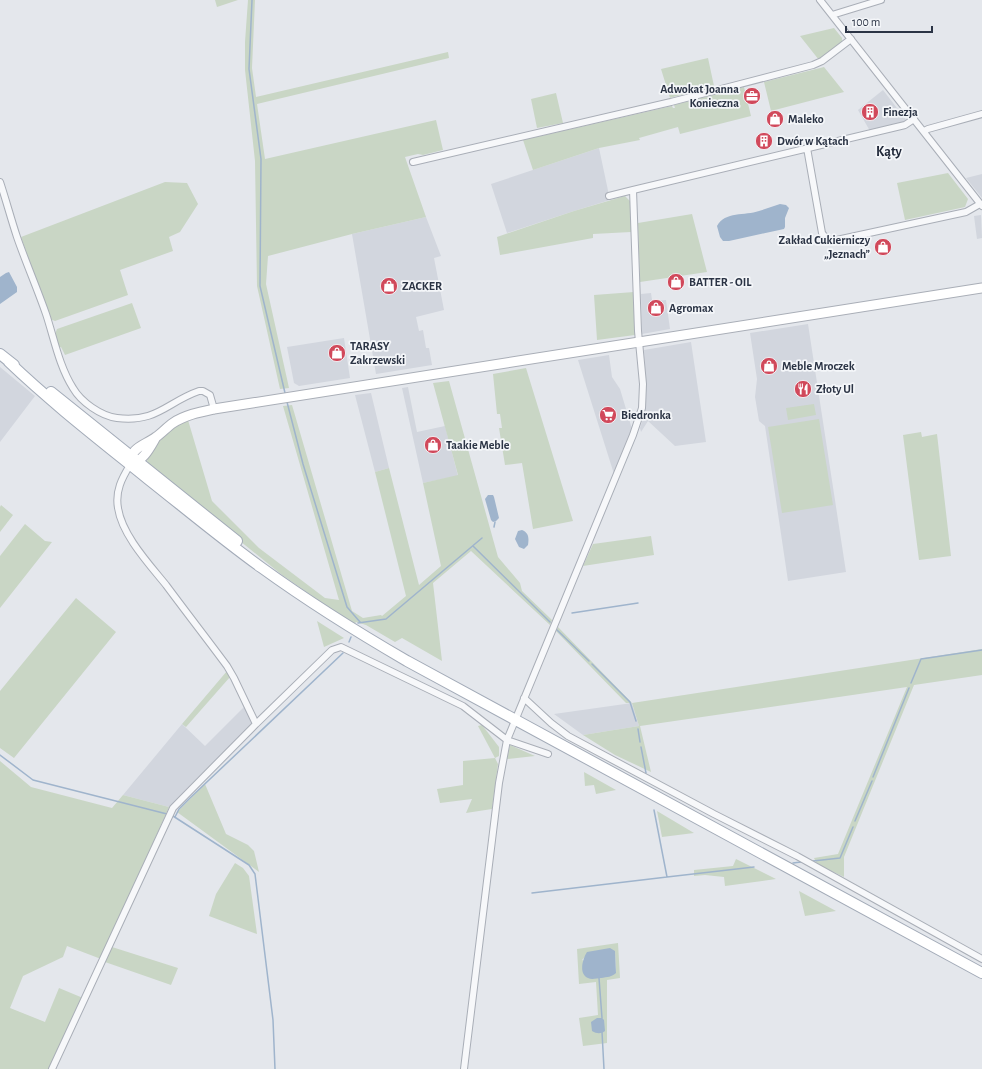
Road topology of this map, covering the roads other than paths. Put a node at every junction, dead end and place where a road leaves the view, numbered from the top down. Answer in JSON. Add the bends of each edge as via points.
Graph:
{"nodes":[{"id":1,"x":820,"y":0,"type":"edge"},
{"id":2,"x":881,"y":0,"type":"edge"},
{"id":3,"x":832,"y":15,"type":"junction"},
{"id":4,"x":851,"y":39,"type":"junction"},
{"id":5,"x":982,"y":114,"type":"edge"},
{"id":6,"x":914,"y":119,"type":"junction"},
{"id":7,"x":924,"y":131,"type":"junction"},
{"id":8,"x":807,"y":148,"type":"junction"},
{"id":9,"x":413,"y":162,"type":"dead end"},
{"id":10,"x":0,"y":182,"type":"edge"},
{"id":11,"x":633,"y":190,"type":"junction"},
{"id":12,"x":610,"y":196,"type":"dead end"},
{"id":13,"x":981,"y":205,"type":"edge"},
{"id":14,"x":982,"y":288,"type":"edge"},
{"id":15,"x":639,"y":342,"type":"junction"},
{"id":16,"x":0,"y":354,"type":"edge"},
{"id":17,"x":214,"y":409,"type":"junction"},
{"id":18,"x":133,"y":461,"type":"junction"},
{"id":19,"x":524,"y":698,"type":"junction"},
{"id":20,"x":515,"y":719,"type":"junction"},
{"id":21,"x":256,"y":724,"type":"junction"},
{"id":22,"x":507,"y":740,"type":"junction"},
{"id":23,"x":548,"y":754,"type":"dead end"},
{"id":24,"x":982,"y":959,"type":"edge"},
{"id":25,"x":982,"y":973,"type":"edge"},
{"id":26,"x":52,"y":1069,"type":"edge"},
{"id":27,"x":464,"y":1069,"type":"edge"}],
"edges":[{"from":1,"to":3,"type":"street"},
{"from":2,"to":3,"type":"street"},
{"from":3,"to":4,"type":"street"},
{"from":4,"to":6,"type":"street"},
{"from":4,"to":9,"type":"street","via":[[822,61],[812,65],[671,102]]},
{"from":5,"to":7,"type":"street"},
{"from":6,"to":7,"type":"street"},
{"from":6,"to":8,"type":"street","via":[[905,125]]},
{"from":7,"to":13,"type":"street"},
{"from":8,"to":11,"type":"street"},
{"from":8,"to":13,"type":"street","via":[[822,233],[825,238],[832,241],[966,212]]},
{"from":10,"to":17,"type":"street","via":[[62,365],[76,393],[101,413],[115,418],[151,416],[199,391],[210,395]]},
{"from":11,"to":12,"type":"street"},
{"from":11,"to":15,"type":"street"},
{"from":14,"to":15,"type":"street"},
{"from":15,"to":17,"type":"street"},
{"from":15,"to":19,"type":"street","via":[[642,401],[638,422]]},
{"from":16,"to":18,"type":"main road","via":[[34,386]]},
{"from":17,"to":18,"type":"street","via":[[179,419],[156,437],[147,452]]},
{"from":18,"to":20,"type":"main road","via":[[218,535],[343,623]]},
{"from":18,"to":21,"type":"street","via":[[121,481],[117,498],[125,527],[227,666]]},
{"from":19,"to":20,"type":"street"},
{"from":19,"to":24,"type":"street","via":[[551,724],[568,736],[797,856]]},
{"from":20,"to":22,"type":"street"},
{"from":20,"to":25,"type":"main road"},
{"from":21,"to":22,"type":"street","via":[[332,650],[341,647],[463,706]]},
{"from":21,"to":26,"type":"street","via":[[173,808]]},
{"from":22,"to":23,"type":"street"},
{"from":22,"to":27,"type":"street","via":[[499,783]]}]}
